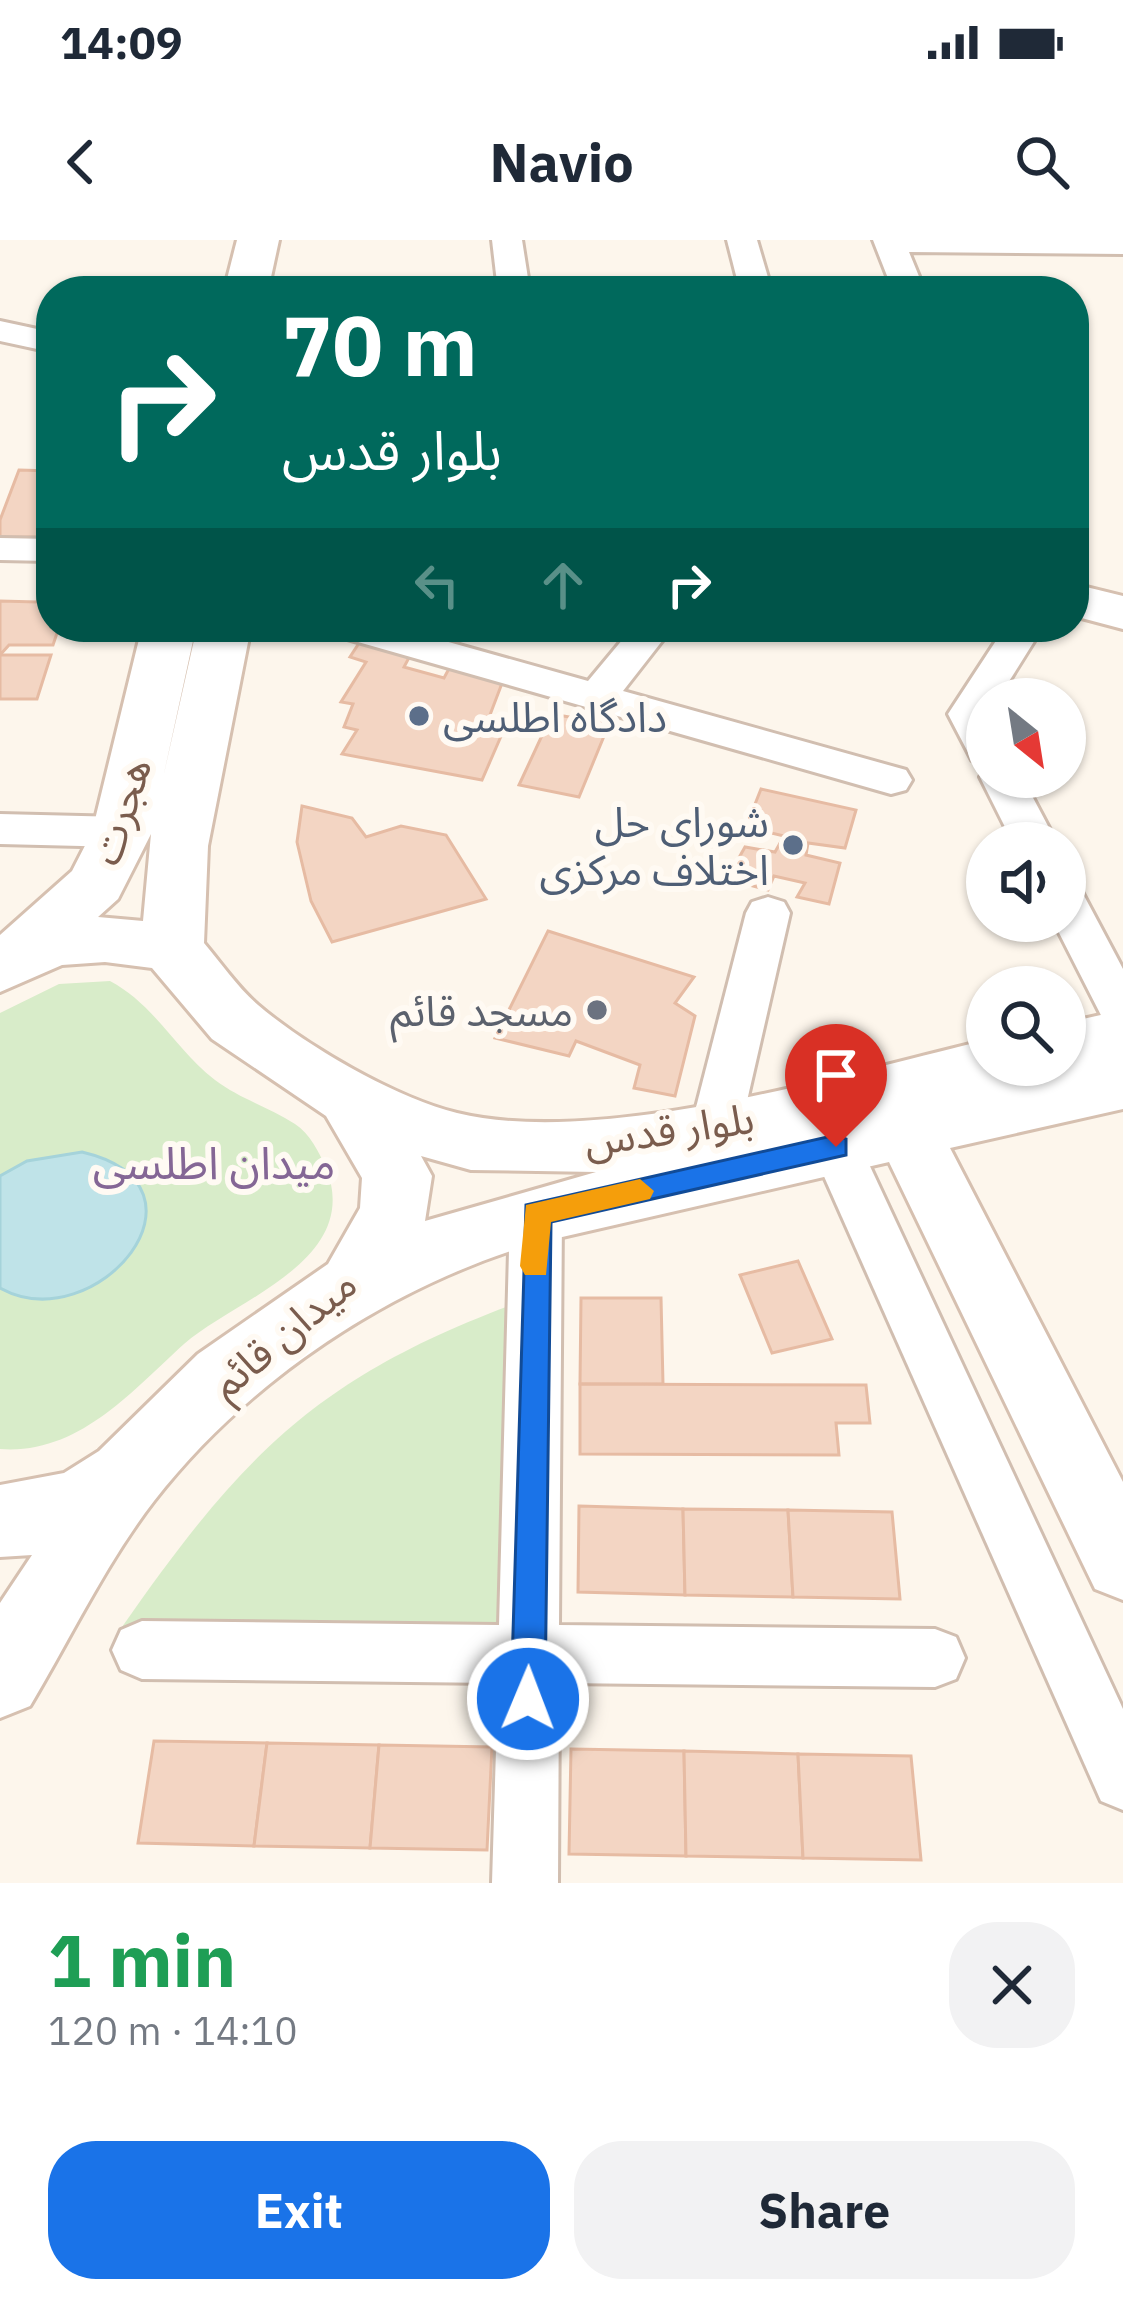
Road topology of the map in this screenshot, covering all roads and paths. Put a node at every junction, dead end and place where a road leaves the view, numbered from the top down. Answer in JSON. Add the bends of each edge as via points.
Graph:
{"nodes":[{"id":1,"x":258,"y":240,"type":"edge"},
{"id":2,"x":507,"y":240,"type":"edge"},
{"id":3,"x":742,"y":240,"type":"edge"},
{"id":4,"x":889,"y":242,"type":"edge"},
{"id":5,"x":1061,"y":244,"type":"junction"},
{"id":6,"x":1121,"y":245,"type":"edge"},
{"id":7,"x":250,"y":276,"type":"edge"},
{"id":8,"x":512,"y":276,"type":"edge"},
{"id":9,"x":751,"y":276,"type":"edge"},
{"id":10,"x":903,"y":276,"type":"edge"},
{"id":11,"x":1074,"y":276,"type":"edge"},
{"id":12,"x":0,"y":331,"type":"edge"},
{"id":13,"x":36,"y":339,"type":"edge"},
{"id":14,"x":0,"y":549,"type":"edge"},
{"id":15,"x":36,"y":550,"type":"edge"},
{"id":16,"x":1089,"y":605,"type":"edge"},
{"id":17,"x":1123,"y":613,"type":"edge"},
{"id":18,"x":166,"y":642,"type":"edge"},
{"id":19,"x":221,"y":642,"type":"edge"},
{"id":20,"x":406,"y":642,"type":"edge"},
{"id":21,"x":476,"y":642,"type":"edge"},
{"id":22,"x":642,"y":642,"type":"edge"},
{"id":23,"x":1017,"y":642,"type":"edge"},
{"id":24,"x":459,"y":657,"type":"junction"},
{"id":25,"x":1002,"y":678,"type":"edge"},
{"id":26,"x":597,"y":696,"type":"junction"},
{"id":27,"x":891,"y":780,"type":"dead end"},
{"id":28,"x":0,"y":829,"type":"edge"},
{"id":29,"x":122,"y":832,"type":"junction"},
{"id":30,"x":768,"y":913,"type":"dead end"},
{"id":31,"x":1086,"y":941,"type":"edge"},
{"id":32,"x":172,"y":950,"type":"junction"},
{"id":33,"x":6,"y":965,"type":"edge"},
{"id":34,"x":1123,"y":1012,"type":"edge"},
{"id":35,"x":1123,"y":1035,"type":"edge"},
{"id":36,"x":1086,"y":1043,"type":"edge"},
{"id":37,"x":966,"y":1070,"type":"edge"},
{"id":38,"x":1123,"y":1084,"type":"edge"},
{"id":39,"x":350,"y":1097,"type":"junction"},
{"id":40,"x":716,"y":1127,"type":"junction"},
{"id":41,"x":907,"y":1130,"type":"junction"},
{"id":42,"x":836,"y":1147,"type":"junction"},
{"id":43,"x":536,"y":1214,"type":"junction"},
{"id":44,"x":354,"y":1285,"type":"junction"},
{"id":45,"x":127,"y":1476,"type":"junction"},
{"id":46,"x":0,"y":1521,"type":"edge"},
{"id":47,"x":1123,"y":1563,"type":"edge"},
{"id":48,"x":142,"y":1650,"type":"dead end"},
{"id":49,"x":529,"y":1652,"type":"junction"},
{"id":50,"x":934,"y":1658,"type":"dead end"},
{"id":51,"x":0,"y":1677,"type":"edge"},
{"id":52,"x":1123,"y":1779,"type":"edge"},
{"id":53,"x":524,"y":1883,"type":"edge"}],
"edges":[{"from":1,"to":7,"type":"main road"},
{"from":2,"to":8,"type":"street"},
{"from":3,"to":9,"type":"street"},
{"from":4,"to":5,"type":"street"},
{"from":4,"to":10,"type":"street"},
{"from":5,"to":6,"type":"street"},
{"from":5,"to":11,"type":"street"},
{"from":12,"to":13,"type":"street"},
{"from":14,"to":15,"type":"street"},
{"from":16,"to":17,"type":"main road"},
{"from":18,"to":29,"type":"main road","name":"هجرت"},
{"from":19,"to":32,"type":"main road","name":"هجرت","via":[[178,847]]},
{"from":20,"to":24,"type":"street"},
{"from":21,"to":24,"type":"street"},
{"from":22,"to":26,"type":"street"},
{"from":23,"to":25,"type":"street"},
{"from":24,"to":26,"type":"street"},
{"from":26,"to":27,"type":"street"},
{"from":28,"to":29,"type":"street"},
{"from":29,"to":33,"type":"main road","name":"هجرت","via":[[96,884]]},
{"from":30,"to":40,"type":"street"},
{"from":31,"to":34,"type":"street"},
{"from":32,"to":33,"type":"main road","via":[[92,938],[50,944]]},
{"from":32,"to":39,"type":"main road","name":"میدان قائم","via":[[235,1022]]},
{"from":35,"to":36,"type":"main road"},
{"from":37,"to":40,"type":"main road","name":"بلوار قدس"},
{"from":38,"to":41,"type":"main road","name":"بلوار قدس"},
{"from":39,"to":40,"type":"main road","name":"بلوار قدس","via":[[467,1143],[540,1146]]},
{"from":39,"to":44,"type":"main road","name":"میدان قائم","via":[[397,1176],[394,1210]]},
{"from":41,"to":42,"type":"main road","name":"بلوار قدس"},
{"from":41,"to":47,"type":"main road"},
{"from":42,"to":43,"type":"main road","name":"بلوار قدس"},
{"from":42,"to":52,"type":"street"},
{"from":43,"to":44,"type":"main road","name":"بلوار قدس","via":[[464,1235]]},
{"from":43,"to":49,"type":"street"},
{"from":44,"to":45,"type":"main road","name":"میدان قائم","via":[[225,1377]]},
{"from":45,"to":46,"type":"main road","name":"میدان قائم","via":[[86,1502]]},
{"from":45,"to":51,"type":"main road"},
{"from":48,"to":49,"type":"street"},
{"from":49,"to":50,"type":"street"},
{"from":49,"to":53,"type":"street"}]}
